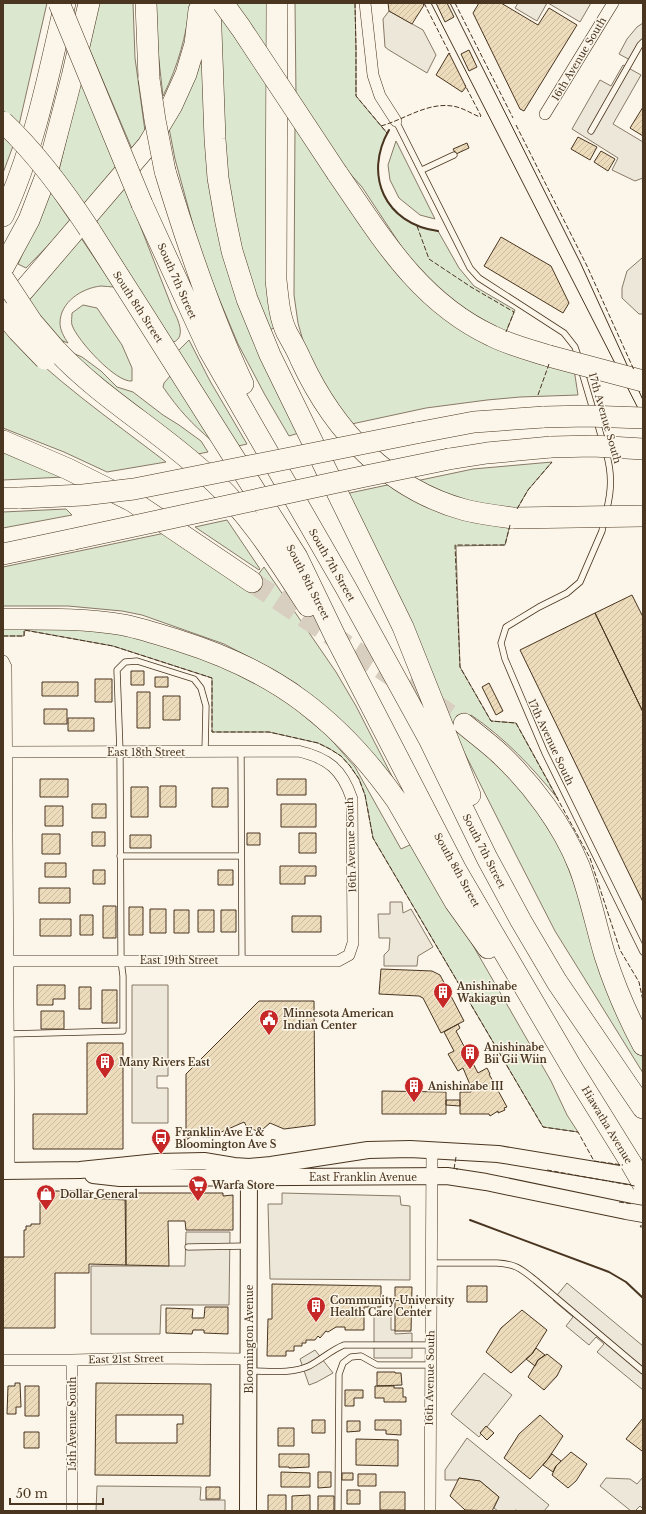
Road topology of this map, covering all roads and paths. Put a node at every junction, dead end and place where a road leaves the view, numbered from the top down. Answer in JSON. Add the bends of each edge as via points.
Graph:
{"nodes":[{"id":1,"x":59,"y":3,"type":"edge"},
{"id":2,"x":65,"y":3,"type":"edge"},
{"id":3,"x":89,"y":3,"type":"edge"},
{"id":4,"x":146,"y":3,"type":"edge"},
{"id":5,"x":200,"y":3,"type":"edge"},
{"id":6,"x":210,"y":3,"type":"edge"},
{"id":7,"x":223,"y":3,"type":"edge"},
{"id":8,"x":277,"y":3,"type":"edge"},
{"id":9,"x":289,"y":3,"type":"edge"},
{"id":10,"x":365,"y":3,"type":"edge"},
{"id":11,"x":613,"y":3,"type":"edge"},
{"id":12,"x":643,"y":42,"type":"edge"},
{"id":13,"x":545,"y":114,"type":"dead end"},
{"id":14,"x":396,"y":121,"type":"joint"},
{"id":15,"x":3,"y":122,"type":"edge"},
{"id":16,"x":591,"y":131,"type":"dead end"},
{"id":17,"x":454,"y":155,"type":"dead end"},
{"id":18,"x":422,"y":170,"type":"junction"},
{"id":19,"x":3,"y":216,"type":"edge"},
{"id":20,"x":3,"y":268,"type":"edge"},
{"id":21,"x":3,"y":278,"type":"edge"},
{"id":22,"x":3,"y":314,"type":"edge"},
{"id":23,"x":296,"y":347,"type":"junction"},
{"id":24,"x":51,"y":355,"type":"junction"},
{"id":25,"x":643,"y":381,"type":"edge"},
{"id":26,"x":643,"y":418,"type":"edge"},
{"id":27,"x":3,"y":442,"type":"edge"},
{"id":28,"x":643,"y":449,"type":"edge"},
{"id":29,"x":12,"y":498,"type":"edge"},
{"id":30,"x":643,"y":516,"type":"edge"},
{"id":31,"x":74,"y":539,"type":"junction"},
{"id":32,"x":3,"y":545,"type":"edge"},
{"id":33,"x":3,"y":554,"type":"edge"},
{"id":34,"x":252,"y":582,"type":"tunnel mouth"},
{"id":35,"x":346,"y":588,"type":"junction"},
{"id":36,"x":3,"y":619,"type":"edge"},
{"id":37,"x":4,"y":665,"type":"edge"},
{"id":38,"x":361,"y":686,"type":"junction"},
{"id":39,"x":464,"y":724,"type":"tunnel mouth"},
{"id":40,"x":286,"y":751,"type":"joint"},
{"id":41,"x":6,"y":752,"type":"junction"},
{"id":42,"x":120,"y":752,"type":"junction"},
{"id":43,"x":205,"y":752,"type":"junction"},
{"id":44,"x":241,"y":752,"type":"junction"},
{"id":45,"x":120,"y":856,"type":"junction"},
{"id":46,"x":241,"y":856,"type":"junction"},
{"id":47,"x":521,"y":922,"type":"junction"},
{"id":48,"x":5,"y":923,"type":"edge"},
{"id":49,"x":643,"y":952,"type":"edge"},
{"id":50,"x":349,"y":955,"type":"joint"},
{"id":51,"x":242,"y":960,"type":"junction"},
{"id":52,"x":8,"y":961,"type":"junction"},
{"id":53,"x":121,"y":961,"type":"junction"},
{"id":54,"x":8,"y":1034,"type":"junction"},
{"id":55,"x":643,"y":1045,"type":"edge"},
{"id":56,"x":572,"y":1068,"type":"junction"},
{"id":57,"x":6,"y":1103,"type":"edge"},
{"id":58,"x":643,"y":1108,"type":"edge"},
{"id":59,"x":432,"y":1150,"type":"junction"},
{"id":60,"x":637,"y":1170,"type":"edge"},
{"id":61,"x":6,"y":1171,"type":"edge"},
{"id":62,"x":249,"y":1172,"type":"junction"},
{"id":63,"x":432,"y":1177,"type":"junction"},
{"id":64,"x":643,"y":1181,"type":"edge"},
{"id":65,"x":643,"y":1184,"type":"edge"},
{"id":66,"x":643,"y":1214,"type":"edge"},
{"id":67,"x":249,"y":1246,"type":"junction"},
{"id":68,"x":188,"y":1247,"type":"dead end"},
{"id":69,"x":432,"y":1263,"type":"junction"},
{"id":70,"x":430,"y":1345,"type":"junction"},
{"id":71,"x":3,"y":1360,"type":"edge"},
{"id":72,"x":72,"y":1360,"type":"junction"},
{"id":73,"x":249,"y":1365,"type":"junction"},
{"id":74,"x":430,"y":1365,"type":"junction"},
{"id":75,"x":643,"y":1371,"type":"edge"},
{"id":76,"x":72,"y":1511,"type":"edge"},
{"id":77,"x":248,"y":1511,"type":"edge"},
{"id":78,"x":338,"y":1511,"type":"edge"},
{"id":79,"x":430,"y":1511,"type":"edge"}],
"edges":[{"from":1,"to":35,"type":"highway","name":"South 7th Street","bridge":true,"via":[[142,204],[209,350]]},
{"from":2,"to":19,"type":"highway","via":[[27,155]]},
{"from":3,"to":20,"type":"highway","via":[[47,174],[29,220]]},
{"from":4,"to":35,"type":"highway","bridge":true,"via":[[149,79],[156,128],[165,171],[189,249],[231,357]]},
{"from":5,"to":22,"type":"highway","via":[[189,68],[172,105],[152,138]]},
{"from":6,"to":47,"type":"highway","via":[[218,178],[232,251],[247,299],[270,355],[403,627]]},
{"from":7,"to":25,"type":"highway","bridge":true,"via":[[386,245],[413,278],[434,298],[486,334],[549,356]]},
{"from":8,"to":23,"type":"highway","via":[[276,280],[287,332]]},
{"from":9,"to":23,"type":"highway","via":[[289,258],[291,317]]},
{"from":10,"to":14,"type":"street","via":[[373,75],[380,96]]},
{"from":11,"to":13,"type":"street","name":"16th Avenue South"},
{"from":12,"to":16,"type":"lane"},
{"from":14,"to":18,"type":"lane","name":"17th Avenue South"},
{"from":15,"to":38,"type":"highway","name":"South 8th Street","bridge":true,"via":[[36,156],[71,202],[297,557]]},
{"from":17,"to":18,"type":"lane"},
{"from":18,"to":49,"type":"lane","name":"17th Avenue South","via":[[470,268],[479,278],[564,333],[575,347],[610,468],[610,496],[602,531],[580,582],[567,593],[539,606],[506,627],[501,643],[505,659],[545,753]]},
{"from":21,"to":24,"type":"highway","bridge":true},
{"from":22,"to":24,"type":"highway","bridge":true,"via":[[18,331]]},
{"from":23,"to":30,"type":"highway","bridge":true,"via":[[312,382],[335,419],[379,465],[406,486],[466,510],[513,518]]},
{"from":24,"to":38,"type":"highway","via":[[195,464],[224,491],[246,515],[283,567]]},
{"from":26,"to":29,"type":"highway","bridge":true,"via":[[544,416],[474,422],[134,489],[83,496]]},
{"from":27,"to":34,"type":"highway","via":[[68,469],[132,501]]},
{"from":28,"to":31,"type":"highway","bridge":true,"via":[[551,447],[449,459]]},
{"from":31,"to":32,"type":"highway"},
{"from":31,"to":33,"type":"highway"},
{"from":35,"to":47,"type":"highway","name":"South 7th Street","via":[[429,739]]},
{"from":36,"to":56,"type":"highway","via":[[60,619],[132,627],[209,651],[246,666],[295,695],[355,747],[386,786],[456,902]]},
{"from":37,"to":41,"type":"street"},
{"from":38,"to":56,"type":"highway","name":"South 8th Street","via":[[456,870]]},
{"from":39,"to":55,"type":"highway","via":[[499,753],[553,817],[584,881],[614,982]]},
{"from":40,"to":44,"type":"street","name":"East 18th Street"},
{"from":40,"to":50,"type":"street","name":"16th Avenue South","via":[[314,755],[326,762],[338,771],[352,799],[353,943]]},
{"from":41,"to":42,"type":"street","name":"East 18th Street"},
{"from":41,"to":48,"type":"street"},
{"from":42,"to":43,"type":"street","name":"East 18th Street"},
{"from":42,"to":43,"type":"lane","via":[[117,670],[125,662],[137,661],[194,679],[201,688],[206,706]]},
{"from":42,"to":45,"type":"lane"},
{"from":43,"to":44,"type":"street","name":"East 18th Street"},
{"from":44,"to":46,"type":"lane"},
{"from":45,"to":46,"type":"lane"},
{"from":45,"to":53,"type":"lane"},
{"from":46,"to":51,"type":"lane"},
{"from":47,"to":58,"type":"highway","name":"South 7th Street","via":[[557,982]]},
{"from":48,"to":52,"type":"street"},
{"from":50,"to":51,"type":"street","name":"East 19th Street","via":[[338,961]]},
{"from":51,"to":53,"type":"street","name":"East 19th Street"},
{"from":52,"to":53,"type":"street","name":"East 19th Street"},
{"from":52,"to":54,"type":"street"},
{"from":53,"to":54,"type":"lane","via":[[123,1031]]},
{"from":54,"to":57,"type":"street"},
{"from":56,"to":60,"type":"highway","name":"Hiawatha Avenue"},
{"from":57,"to":61,"type":"street"},
{"from":59,"to":60,"type":"main road","name":"East Franklin Avenue","via":[[498,1154]]},
{"from":59,"to":62,"type":"main road","name":"East Franklin Avenue","via":[[368,1150],[271,1165]]},
{"from":59,"to":63,"type":"street","name":"16th Avenue South"},
{"from":60,"to":64,"type":"highway","name":"Hiawatha Avenue","bridge":true},
{"from":60,"to":65,"type":"highway","bridge":true},
{"from":61,"to":62,"type":"main road","name":"East Franklin Avenue","via":[[80,1170],[93,1175],[120,1178]]},
{"from":62,"to":63,"type":"main road","name":"East Franklin Avenue"},
{"from":62,"to":67,"type":"main road","name":"Bloomington Avenue"},
{"from":63,"to":66,"type":"main road","name":"East Franklin Avenue","via":[[472,1179]]},
{"from":63,"to":69,"type":"street","name":"16th Avenue South"},
{"from":67,"to":68,"type":"lane"},
{"from":67,"to":73,"type":"main road","name":"Bloomington Avenue"},
{"from":69,"to":70,"type":"street","name":"16th Avenue South"},
{"from":69,"to":75,"type":"lane","via":[[507,1263],[517,1266]]},
{"from":70,"to":73,"type":"lane","via":[[344,1345],[335,1348],[313,1364],[296,1370]]},
{"from":70,"to":74,"type":"street","name":"16th Avenue South"},
{"from":71,"to":72,"type":"street","name":"East 21st Street"},
{"from":72,"to":73,"type":"street","name":"East 21st Street","via":[[154,1358]]},
{"from":72,"to":76,"type":"street","name":"15th Avenue South"},
{"from":73,"to":77,"type":"main road","name":"Bloomington Avenue"},
{"from":74,"to":78,"type":"lane","via":[[377,1365],[361,1356],[351,1357],[343,1363],[339,1374]]},
{"from":74,"to":79,"type":"street","name":"16th Avenue South"}]}
